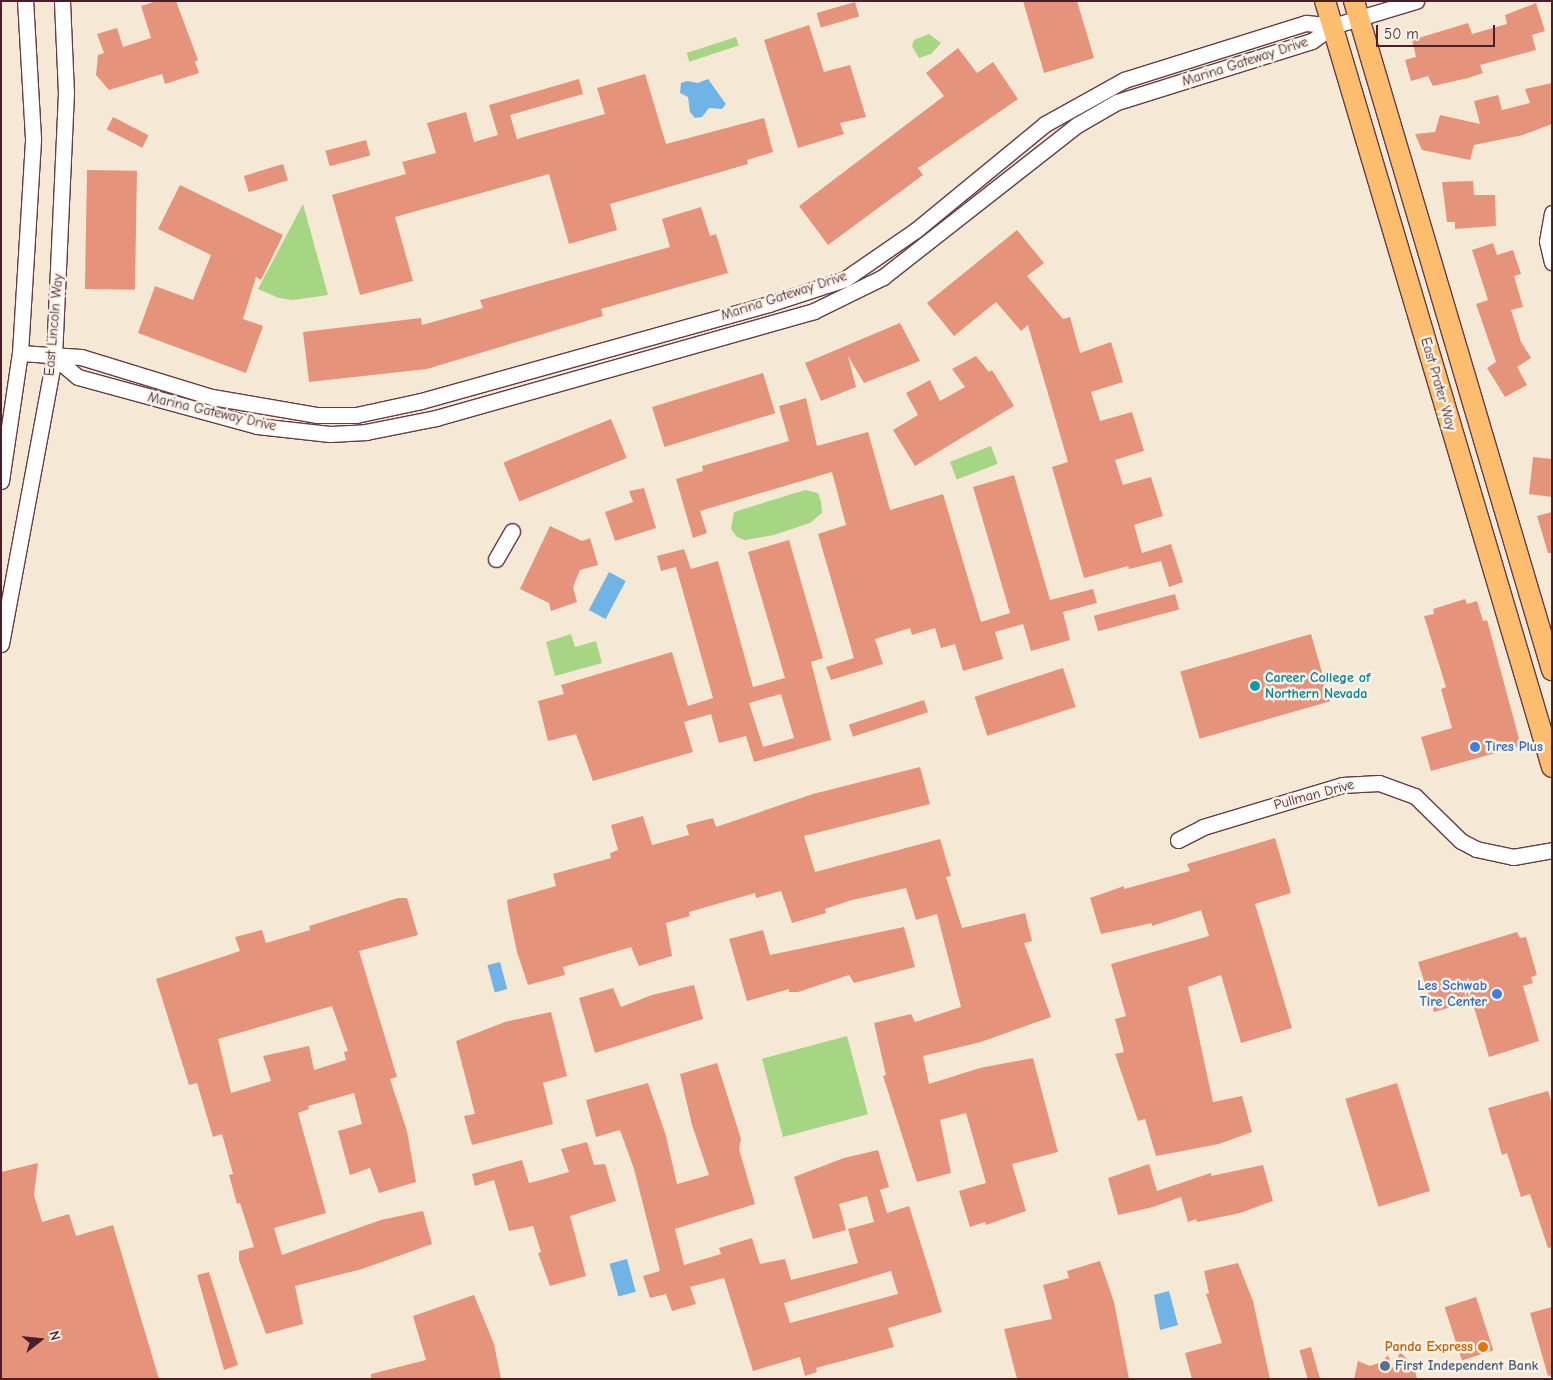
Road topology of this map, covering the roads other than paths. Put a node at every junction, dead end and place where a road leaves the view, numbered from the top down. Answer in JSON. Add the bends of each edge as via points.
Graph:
{"nodes":[{"id":1,"x":25,"y":1,"type":"edge"},
{"id":2,"x":62,"y":1,"type":"edge"},
{"id":3,"x":1325,"y":1,"type":"edge"},
{"id":4,"x":1416,"y":1,"type":"edge"},
{"id":5,"x":1357,"y":10,"type":"edge"},
{"id":6,"x":1333,"y":26,"type":"junction"},
{"id":7,"x":1552,"y":213,"type":"edge"},
{"id":8,"x":1552,"y":262,"type":"edge"},
{"id":9,"x":20,"y":353,"type":"junction"},
{"id":10,"x":54,"y":357,"type":"junction"},
{"id":11,"x":1,"y":481,"type":"edge"},
{"id":12,"x":512,"y":531,"type":"dead end"},
{"id":13,"x":496,"y":559,"type":"dead end"},
{"id":14,"x":1,"y":644,"type":"edge"},
{"id":15,"x":1552,"y":670,"type":"edge"},
{"id":16,"x":1552,"y":767,"type":"edge"},
{"id":17,"x":1178,"y":840,"type":"dead end"},
{"id":18,"x":1552,"y":850,"type":"edge"}],
"edges":[{"from":1,"to":9,"type":"street","via":[[33,138]]},
{"from":2,"to":10,"type":"street","name":"East Lincoln Way","via":[[66,93]]},
{"from":3,"to":6,"type":"main road","name":"East Prater Way"},
{"from":4,"to":5,"type":"street"},
{"from":5,"to":6,"type":"street"},
{"from":5,"to":15,"type":"main road","name":"East Prater Way"},
{"from":6,"to":10,"type":"street","name":"Marina Gateway Drive","via":[[1306,23],[1124,80],[1045,124],[916,230],[845,279],[769,304],[421,401],[356,415],[317,415],[212,397],[81,357]]},
{"from":6,"to":10,"type":"street","name":"Marina Gateway Drive","via":[[1312,41],[1116,102],[1077,124],[883,278],[856,293],[814,311],[436,418],[330,434],[257,426],[78,377]]},
{"from":6,"to":16,"type":"main road","name":"East Prater Way"},
{"from":7,"to":8,"type":"street","via":[[1548,241]]},
{"from":9,"to":10,"type":"street","name":"Marina Gateway Drive"},
{"from":9,"to":11,"type":"street"},
{"from":10,"to":14,"type":"street","name":"East Lincoln Way"},
{"from":12,"to":13,"type":"street"},
{"from":17,"to":18,"type":"street","name":"Pullman Drive","via":[[1203,827],[1335,787],[1370,783],[1398,788],[1415,796],[1461,840],[1476,849],[1513,857]]}]}
